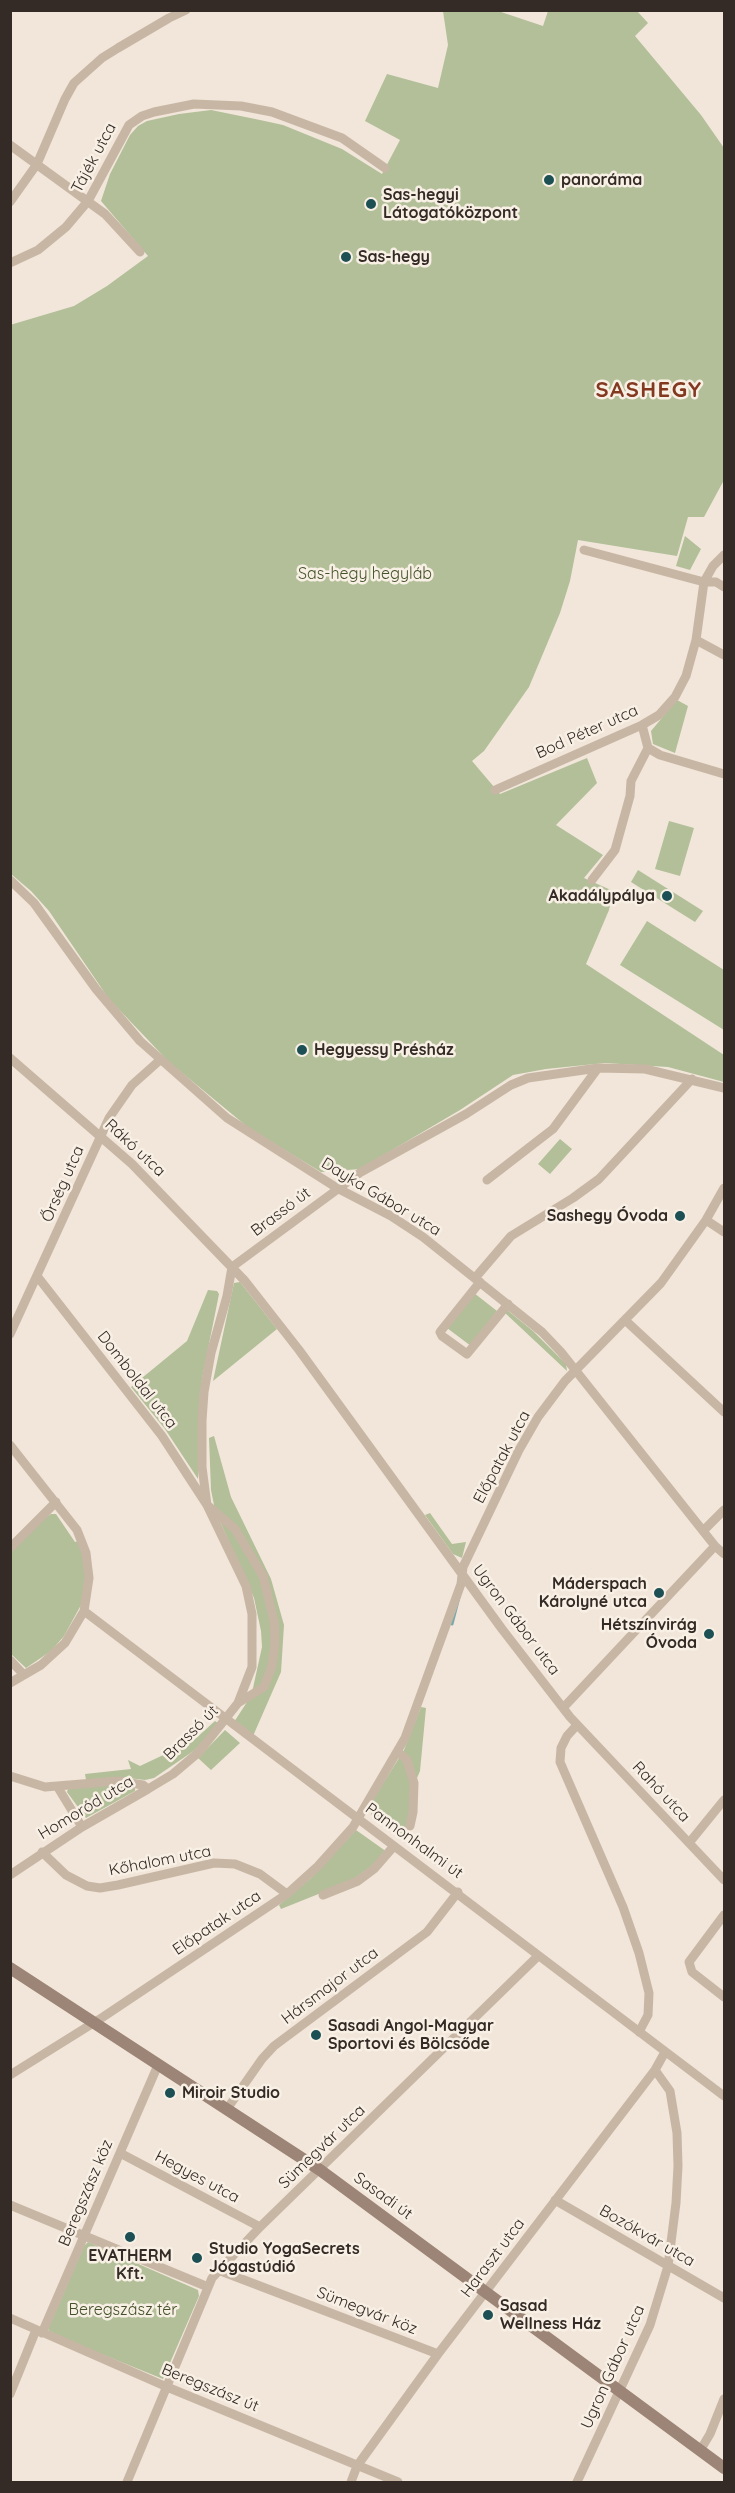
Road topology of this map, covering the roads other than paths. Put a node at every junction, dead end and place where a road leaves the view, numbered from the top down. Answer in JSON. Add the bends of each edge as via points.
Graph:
{"nodes":[{"id":1,"x":186,"y":10,"type":"edge"},
{"id":2,"x":10,"y":146,"type":"edge"},
{"id":3,"x":37,"y":164,"type":"junction"},
{"id":4,"x":385,"y":168,"type":"dead end"},
{"id":5,"x":88,"y":201,"type":"junction"},
{"id":6,"x":10,"y":202,"type":"edge"},
{"id":7,"x":140,"y":252,"type":"dead end"},
{"id":8,"x":10,"y":263,"type":"edge"},
{"id":9,"x":584,"y":550,"type":"dead end"},
{"id":10,"x":724,"y":555,"type":"edge"},
{"id":11,"x":704,"y":582,"type":"junction"},
{"id":12,"x":724,"y":587,"type":"edge"},
{"id":13,"x":696,"y":640,"type":"junction"},
{"id":14,"x":724,"y":655,"type":"edge"},
{"id":15,"x":642,"y":725,"type":"junction"},
{"id":16,"x":648,"y":748,"type":"junction"},
{"id":17,"x":724,"y":774,"type":"edge"},
{"id":18,"x":495,"y":790,"type":"dead end"},
{"id":19,"x":592,"y":880,"type":"dead end"},
{"id":20,"x":12,"y":884,"type":"edge"},
{"id":21,"x":10,"y":1058,"type":"edge"},
{"id":22,"x":160,"y":1060,"type":"junction"},
{"id":23,"x":597,"y":1068,"type":"junction"},
{"id":24,"x":692,"y":1078,"type":"junction"},
{"id":25,"x":724,"y":1088,"type":"edge"},
{"id":26,"x":101,"y":1135,"type":"junction"},
{"id":27,"x":487,"y":1180,"type":"dead end"},
{"id":28,"x":337,"y":1188,"type":"junction"},
{"id":29,"x":724,"y":1188,"type":"edge"},
{"id":30,"x":706,"y":1220,"type":"junction"},
{"id":31,"x":724,"y":1232,"type":"edge"},
{"id":32,"x":232,"y":1267,"type":"junction"},
{"id":33,"x":38,"y":1276,"type":"junction"},
{"id":34,"x":478,"y":1280,"type":"junction"},
{"id":35,"x":508,"y":1304,"type":"junction"},
{"id":36,"x":625,"y":1320,"type":"junction"},
{"id":37,"x":10,"y":1334,"type":"edge"},
{"id":38,"x":575,"y":1370,"type":"junction"},
{"id":39,"x":724,"y":1412,"type":"edge"},
{"id":40,"x":10,"y":1445,"type":"edge"},
{"id":41,"x":56,"y":1502,"type":"junction"},
{"id":42,"x":207,"y":1505,"type":"junction"},
{"id":43,"x":724,"y":1510,"type":"edge"},
{"id":44,"x":703,"y":1531,"type":"junction"},
{"id":45,"x":715,"y":1546,"type":"junction"},
{"id":46,"x":10,"y":1548,"type":"edge"},
{"id":47,"x":724,"y":1554,"type":"edge"},
{"id":48,"x":462,"y":1574,"type":"junction"},
{"id":49,"x":84,"y":1611,"type":"junction"},
{"id":50,"x":10,"y":1660,"type":"edge"},
{"id":51,"x":24,"y":1675,"type":"junction"},
{"id":52,"x":10,"y":1683,"type":"edge"},
{"id":53,"x":238,"y":1703,"type":"junction"},
{"id":54,"x":563,"y":1708,"type":"junction"},
{"id":55,"x":226,"y":1720,"type":"junction"},
{"id":56,"x":577,"y":1725,"type":"junction"},
{"id":57,"x":398,"y":1752,"type":"junction"},
{"id":58,"x":10,"y":1776,"type":"edge"},
{"id":59,"x":57,"y":1786,"type":"junction"},
{"id":60,"x":148,"y":1789,"type":"junction"},
{"id":61,"x":724,"y":1800,"type":"edge"},
{"id":62,"x":358,"y":1818,"type":"junction"},
{"id":63,"x":410,"y":1826,"type":"dead end"},
{"id":64,"x":82,"y":1827,"type":"junction"},
{"id":65,"x":689,"y":1843,"type":"junction"},
{"id":66,"x":394,"y":1846,"type":"junction"},
{"id":67,"x":42,"y":1852,"type":"junction"},
{"id":68,"x":10,"y":1875,"type":"edge"},
{"id":69,"x":724,"y":1880,"type":"edge"},
{"id":70,"x":458,"y":1893,"type":"junction"},
{"id":71,"x":286,"y":1894,"type":"junction"},
{"id":72,"x":323,"y":1894,"type":"dead end"},
{"id":73,"x":724,"y":1915,"type":"edge"},
{"id":74,"x":538,"y":1956,"type":"junction"},
{"id":75,"x":10,"y":1968,"type":"edge"},
{"id":76,"x":724,"y":1997,"type":"edge"},
{"id":77,"x":94,"y":2022,"type":"junction"},
{"id":78,"x":639,"y":2032,"type":"junction"},
{"id":79,"x":665,"y":2052,"type":"junction"},
{"id":80,"x":158,"y":2065,"type":"junction"},
{"id":81,"x":655,"y":2070,"type":"junction"},
{"id":82,"x":10,"y":2075,"type":"edge"},
{"id":83,"x":724,"y":2096,"type":"edge"},
{"id":84,"x":226,"y":2109,"type":"junction"},
{"id":85,"x":120,"y":2153,"type":"junction"},
{"id":86,"x":320,"y":2170,"type":"junction"},
{"id":87,"x":555,"y":2200,"type":"junction"},
{"id":88,"x":10,"y":2205,"type":"edge"},
{"id":89,"x":260,"y":2227,"type":"junction"},
{"id":90,"x":84,"y":2236,"type":"junction"},
{"id":91,"x":668,"y":2266,"type":"junction"},
{"id":92,"x":218,"y":2270,"type":"junction"},
{"id":93,"x":208,"y":2287,"type":"junction"},
{"id":94,"x":486,"y":2292,"type":"junction"},
{"id":95,"x":724,"y":2298,"type":"edge"},
{"id":96,"x":10,"y":2318,"type":"edge"},
{"id":97,"x":39,"y":2331,"type":"junction"},
{"id":98,"x":438,"y":2354,"type":"junction"},
{"id":99,"x":167,"y":2386,"type":"junction"},
{"id":100,"x":620,"y":2390,"type":"junction"},
{"id":101,"x":10,"y":2394,"type":"edge"},
{"id":102,"x":724,"y":2399,"type":"edge"},
{"id":103,"x":701,"y":2449,"type":"junction"},
{"id":104,"x":357,"y":2466,"type":"junction"},
{"id":105,"x":724,"y":2468,"type":"edge"},
{"id":106,"x":127,"y":2482,"type":"edge"},
{"id":107,"x":351,"y":2482,"type":"edge"},
{"id":108,"x":398,"y":2482,"type":"edge"},
{"id":109,"x":577,"y":2482,"type":"edge"}],
"edges":[{"from":1,"to":3,"type":"street","via":[[118,48],[74,83]]},
{"from":2,"to":3,"type":"street"},
{"from":3,"to":5,"type":"street"},
{"from":3,"to":6,"type":"street"},
{"from":4,"to":5,"type":"street","name":"Tájék utca","via":[[342,138],[273,112],[194,104],[142,116],[129,125]]},
{"from":5,"to":7,"type":"street"},
{"from":5,"to":8,"type":"street","name":"Tájék utca","via":[[58,235],[39,250]]},
{"from":9,"to":11,"type":"street"},
{"from":10,"to":11,"type":"street","name":"Bod Péter utca"},
{"from":11,"to":12,"type":"street"},
{"from":11,"to":13,"type":"street","name":"Bod Péter utca"},
{"from":13,"to":14,"type":"street"},
{"from":13,"to":15,"type":"street","name":"Bod Péter utca","via":[[686,676],[675,697],[659,715]]},
{"from":15,"to":16,"type":"street"},
{"from":15,"to":18,"type":"street","name":"Bod Péter utca"},
{"from":16,"to":17,"type":"street","via":[[664,757]]},
{"from":16,"to":19,"type":"street","via":[[632,782],[615,850]]},
{"from":20,"to":22,"type":"street","name":"Dayka Gábor utca","via":[[34,903],[108,1004]]},
{"from":21,"to":26,"type":"street","name":"Rákó utca"},
{"from":22,"to":26,"type":"street","name":"Őrség utca","via":[[127,1092]]},
{"from":22,"to":28,"type":"street","name":"Dayka Gábor utca","via":[[227,1118]]},
{"from":23,"to":24,"type":"street","name":"Brassó út","via":[[645,1069]]},
{"from":23,"to":27,"type":"street","via":[[553,1129]]},
{"from":23,"to":28,"type":"street","name":"Brassó út","via":[[542,1075],[511,1085]]},
{"from":24,"to":25,"type":"street","name":"Brassó út"},
{"from":24,"to":34,"type":"street","via":[[599,1179],[511,1236]]},
{"from":26,"to":32,"type":"street","name":"Rákó utca"},
{"from":26,"to":33,"type":"street","name":"Őrség utca"},
{"from":28,"to":32,"type":"street","name":"Brassó út"},
{"from":28,"to":34,"type":"street","name":"Dayka Gábor utca","via":[[408,1227]]},
{"from":29,"to":30,"type":"street","name":"Előpatak utca"},
{"from":30,"to":31,"type":"street"},
{"from":30,"to":36,"type":"street","name":"Előpatak utca","via":[[661,1283]]},
{"from":32,"to":42,"type":"street","name":"Brassó út","via":[[202,1407],[202,1467]]},
{"from":32,"to":48,"type":"street","name":"Ugron Gábor utca","via":[[299,1350]]},
{"from":33,"to":37,"type":"street","name":"Őrség utca"},
{"from":33,"to":42,"type":"street","name":"Domboldal utca","via":[[162,1436]]},
{"from":34,"to":35,"type":"street","name":"Dayka Gábor utca"},
{"from":34,"to":35,"type":"street","via":[[440,1332],[457,1348],[467,1354]]},
{"from":35,"to":38,"type":"street","name":"Dayka Gábor utca","via":[[553,1343]]},
{"from":36,"to":38,"type":"street","name":"Előpatak utca"},
{"from":36,"to":39,"type":"street"},
{"from":38,"to":44,"type":"street","name":"Dayka Gábor utca"},
{"from":38,"to":48,"type":"street","name":"Előpatak utca","via":[[538,1417],[519,1450]]},
{"from":40,"to":41,"type":"street"},
{"from":41,"to":46,"type":"street"},
{"from":41,"to":49,"type":"street","via":[[87,1553],[89,1578]]},
{"from":42,"to":53,"type":"street","name":"Brassó út","via":[[246,1586],[252,1614],[252,1667]]},
{"from":42,"to":53,"type":"street","name":"Brassó út","via":[[235,1529],[244,1543],[263,1576],[274,1621],[272,1666],[264,1688]]},
{"from":43,"to":44,"type":"street"},
{"from":44,"to":45,"type":"street","name":"Dayka Gábor utca"},
{"from":45,"to":47,"type":"street","name":"Dayka Gábor utca"},
{"from":45,"to":54,"type":"street"},
{"from":48,"to":54,"type":"street","name":"Ugron Gábor utca"},
{"from":48,"to":57,"type":"street","name":"Előpatak utca","via":[[419,1704]]},
{"from":49,"to":51,"type":"street","via":[[55,1654]]},
{"from":49,"to":55,"type":"street","name":"Pannonhalmi út"},
{"from":50,"to":51,"type":"street"},
{"from":51,"to":52,"type":"street"},
{"from":53,"to":55,"type":"street","name":"Brassó út"},
{"from":54,"to":56,"type":"street","name":"Ugron Gábor utca"},
{"from":55,"to":60,"type":"street","name":"Brassó út","via":[[190,1759]]},
{"from":55,"to":62,"type":"street","name":"Pannonhalmi út"},
{"from":56,"to":65,"type":"street","name":"Rahó utca"},
{"from":56,"to":78,"type":"street","via":[[561,1748],[560,1762],[639,1953],[649,1993],[648,2015]]},
{"from":57,"to":62,"type":"street","name":"Előpatak utca"},
{"from":57,"to":63,"type":"street","via":[[407,1760],[414,1783]]},
{"from":58,"to":59,"type":"street","via":[[30,1784]]},
{"from":59,"to":60,"type":"street","via":[[118,1781]]},
{"from":59,"to":64,"type":"street"},
{"from":60,"to":64,"type":"street","name":"Homoród utca"},
{"from":61,"to":65,"type":"street"},
{"from":62,"to":66,"type":"street","name":"Pannonhalmi út"},
{"from":62,"to":71,"type":"street","name":"Előpatak utca","via":[[318,1866]]},
{"from":64,"to":67,"type":"street","name":"Homoród utca"},
{"from":65,"to":69,"type":"street","name":"Rahó utca"},
{"from":66,"to":70,"type":"street","name":"Pannonhalmi út"},
{"from":66,"to":72,"type":"street","via":[[358,1881]]},
{"from":67,"to":68,"type":"street","name":"Homoród utca"},
{"from":67,"to":71,"type":"street","name":"Kőhalom utca","via":[[66,1875],[87,1886],[118,1885],[214,1863],[246,1867]]},
{"from":70,"to":74,"type":"street","name":"Pannonhalmi út"},
{"from":70,"to":84,"type":"street","name":"Hársmajor utca","via":[[427,1932],[274,2046]]},
{"from":71,"to":77,"type":"street","name":"Előpatak utca"},
{"from":73,"to":76,"type":"street","via":[[689,1962],[692,1972]]},
{"from":74,"to":78,"type":"street","name":"Pannonhalmi út"},
{"from":74,"to":86,"type":"street","name":"Sümegvár utca"},
{"from":75,"to":77,"type":"street","name":"Sasadi út"},
{"from":77,"to":80,"type":"street","name":"Sasadi út"},
{"from":77,"to":82,"type":"street","name":"Előpatak utca"},
{"from":78,"to":79,"type":"street","name":"Pannonhalmi út"},
{"from":79,"to":81,"type":"street"},
{"from":79,"to":83,"type":"street","name":"Pannonhalmi út"},
{"from":80,"to":84,"type":"street","name":"Sasadi út"},
{"from":80,"to":85,"type":"street","name":"Beregszász köz"},
{"from":81,"to":87,"type":"street","name":"Haraszt utca"},
{"from":81,"to":91,"type":"street","name":"Ugron Gábor utca","via":[[670,2091],[676,2133],[676,2203]]},
{"from":84,"to":86,"type":"street","name":"Sasadi út"},
{"from":85,"to":89,"type":"street","name":"Hegyes utca"},
{"from":85,"to":90,"type":"street","name":"Beregszász köz"},
{"from":86,"to":89,"type":"street","name":"Sümegvár utca"},
{"from":86,"to":94,"type":"street","name":"Sasadi út"},
{"from":87,"to":91,"type":"street","name":"Bozókvár utca"},
{"from":87,"to":94,"type":"street","name":"Haraszt utca"},
{"from":88,"to":90,"type":"street"},
{"from":89,"to":92,"type":"street","name":"Sümegvár utca"},
{"from":90,"to":93,"type":"street"},
{"from":90,"to":97,"type":"street","name":"Beregszász köz"},
{"from":91,"to":95,"type":"street","name":"Bozókvár utca"},
{"from":91,"to":100,"type":"street","name":"Ugron Gábor utca","via":[[650,2325]]},
{"from":92,"to":93,"type":"street","name":"Sümegvár utca"},
{"from":92,"to":98,"type":"street","name":"Sümegvár köz"},
{"from":93,"to":99,"type":"street","name":"Sümegvár utca"},
{"from":94,"to":98,"type":"street","name":"Haraszt utca"},
{"from":94,"to":100,"type":"street","name":"Sasadi út"},
{"from":96,"to":97,"type":"street","name":"Beregszász út"},
{"from":97,"to":99,"type":"street","name":"Beregszász út"},
{"from":97,"to":101,"type":"street","name":"Beregszász köz"},
{"from":98,"to":104,"type":"street","name":"Haraszt utca"},
{"from":99,"to":104,"type":"street","name":"Beregszász út"},
{"from":99,"to":106,"type":"street","name":"Sümegvár utca"},
{"from":100,"to":103,"type":"street","name":"Sasadi út"},
{"from":100,"to":109,"type":"street","name":"Ugron Gábor utca"},
{"from":102,"to":103,"type":"street"},
{"from":103,"to":105,"type":"street","name":"Sasadi út"},
{"from":104,"to":107,"type":"street","name":"Haraszt utca"},
{"from":104,"to":108,"type":"street","name":"Beregszász út"}]}
